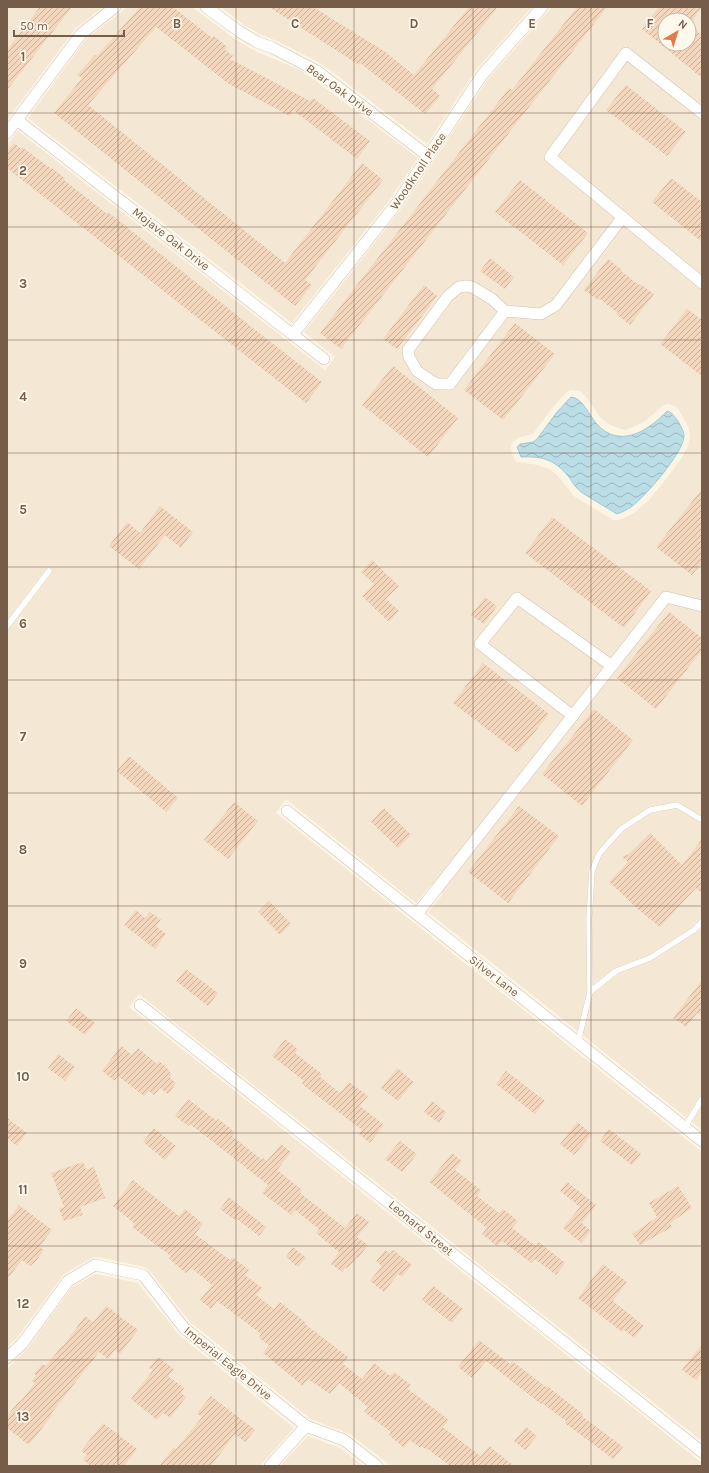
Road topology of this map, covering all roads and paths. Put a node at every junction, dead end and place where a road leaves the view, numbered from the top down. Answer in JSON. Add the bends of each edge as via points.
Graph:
{"nodes":[{"id":1,"x":115,"y":7,"type":"edge"},
{"id":2,"x":206,"y":7,"type":"edge"},
{"id":3,"x":542,"y":7,"type":"edge"},
{"id":4,"x":702,"y":114,"type":"edge"},
{"id":5,"x":17,"y":120,"type":"junction"},
{"id":6,"x":7,"y":133,"type":"edge"},
{"id":7,"x":428,"y":156,"type":"junction"},
{"id":8,"x":622,"y":218,"type":"junction"},
{"id":9,"x":702,"y":283,"type":"edge"},
{"id":10,"x":505,"y":311,"type":"junction"},
{"id":11,"x":293,"y":334,"type":"junction"},
{"id":12,"x":324,"y":359,"type":"dead end"},
{"id":13,"x":49,"y":571,"type":"dead end"},
{"id":14,"x":702,"y":606,"type":"edge"},
{"id":15,"x":7,"y":626,"type":"edge"},
{"id":16,"x":612,"y":666,"type":"junction"},
{"id":17,"x":573,"y":716,"type":"junction"},
{"id":18,"x":287,"y":810,"type":"dead end"},
{"id":19,"x":702,"y":820,"type":"edge"},
{"id":20,"x":417,"y":914,"type":"junction"},
{"id":21,"x":702,"y":922,"type":"edge"},
{"id":22,"x":590,"y":992,"type":"junction"},
{"id":23,"x":140,"y":1005,"type":"dead end"},
{"id":24,"x":578,"y":1042,"type":"junction"},
{"id":25,"x":702,"y":1099,"type":"edge"},
{"id":26,"x":685,"y":1127,"type":"junction"},
{"id":27,"x":702,"y":1141,"type":"edge"},
{"id":28,"x":7,"y":1358,"type":"edge"},
{"id":29,"x":306,"y":1426,"type":"junction"},
{"id":30,"x":702,"y":1452,"type":"edge"},
{"id":31,"x":270,"y":1466,"type":"edge"},
{"id":32,"x":377,"y":1466,"type":"edge"}],
"edges":[{"from":1,"to":5,"type":"street","via":[[81,34]]},
{"from":2,"to":7,"type":"street","name":"Bear Oak Drive","via":[[257,42],[317,71]]},
{"from":3,"to":7,"type":"street","name":"Woodknoll Place","via":[[482,75]]},
{"from":4,"to":8,"type":"street","via":[[626,53],[550,157]]},
{"from":5,"to":6,"type":"street"},
{"from":5,"to":11,"type":"street","name":"Mojave Oak Drive"},
{"from":7,"to":11,"type":"street","name":"Woodknoll Place","via":[[397,203]]},
{"from":8,"to":9,"type":"street"},
{"from":8,"to":10,"type":"street","via":[[556,305],[541,314]]},
{"from":10,"to":10,"type":"street","via":[[450,384],[436,384],[417,371],[412,364],[408,350],[448,296],[458,287],[472,287],[492,299]]},
{"from":11,"to":12,"type":"street","name":"Mojave Oak Drive"},
{"from":13,"to":15,"type":"lane"},
{"from":14,"to":16,"type":"street","via":[[666,597]]},
{"from":16,"to":17,"type":"street"},
{"from":16,"to":17,"type":"street","via":[[517,598],[480,644]]},
{"from":17,"to":20,"type":"street"},
{"from":18,"to":20,"type":"street","name":"Silver Lane"},
{"from":19,"to":22,"type":"lane","via":[[677,805],[650,810],[621,829],[599,854],[592,871],[588,919]]},
{"from":20,"to":24,"type":"street","name":"Silver Lane"},
{"from":21,"to":22,"type":"lane","via":[[694,930],[650,958],[616,971]]},
{"from":22,"to":24,"type":"lane"},
{"from":23,"to":30,"type":"street","name":"Leonard Street"},
{"from":24,"to":26,"type":"street","name":"Silver Lane"},
{"from":25,"to":26,"type":"lane"},
{"from":26,"to":27,"type":"street","name":"Silver Lane"},
{"from":28,"to":29,"type":"street","name":"Imperial Eagle Drive","via":[[22,1344],[68,1281],[95,1265],[143,1276],[184,1328]]},
{"from":29,"to":31,"type":"street"},
{"from":29,"to":32,"type":"street","name":"Imperial Eagle Drive","via":[[344,1440]]}]}
